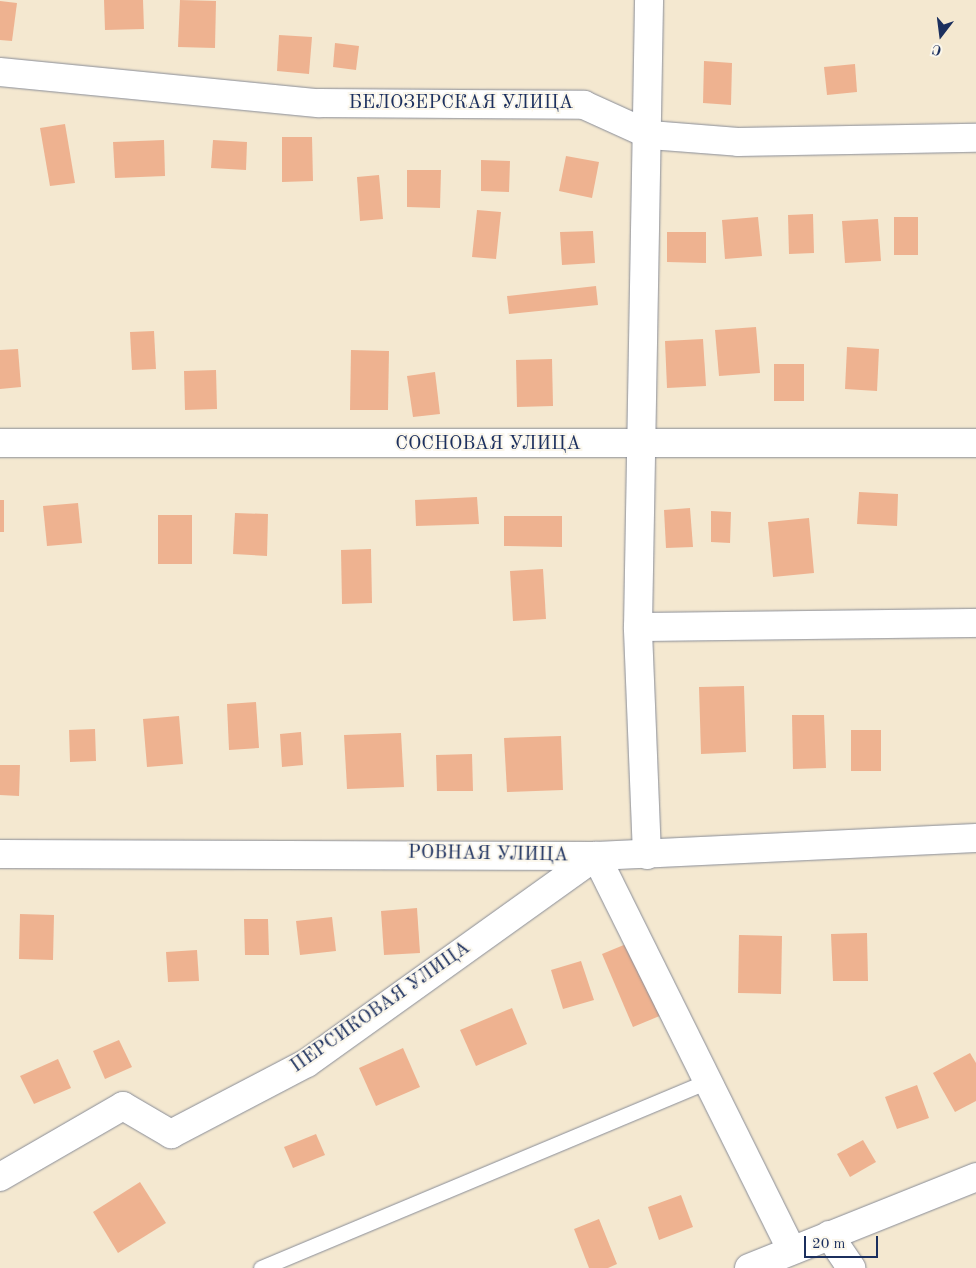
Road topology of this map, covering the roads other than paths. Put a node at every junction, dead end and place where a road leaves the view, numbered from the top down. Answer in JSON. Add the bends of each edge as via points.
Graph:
{"nodes":[{"id":1,"x":649,"y":0,"type":"edge"},
{"id":2,"x":0,"y":72,"type":"edge"},
{"id":3,"x":650,"y":135,"type":"junction"},
{"id":4,"x":976,"y":138,"type":"edge"},
{"id":5,"x":0,"y":443,"type":"edge"},
{"id":6,"x":976,"y":443,"type":"edge"},
{"id":7,"x":640,"y":445,"type":"junction"},
{"id":8,"x":976,"y":623,"type":"edge"},
{"id":9,"x":638,"y":627,"type":"junction"},
{"id":10,"x":976,"y":838,"type":"edge"},
{"id":11,"x":0,"y":854,"type":"edge"},
{"id":12,"x":647,"y":855,"type":"junction"},
{"id":13,"x":596,"y":856,"type":"junction"},
{"id":14,"x":709,"y":1081,"type":"junction"},
{"id":15,"x":0,"y":1177,"type":"edge"},
{"id":16,"x":976,"y":1177,"type":"edge"},
{"id":17,"x":829,"y":1235,"type":"junction"},
{"id":18,"x":792,"y":1250,"type":"junction"},
{"id":19,"x":261,"y":1268,"type":"edge"},
{"id":20,"x":749,"y":1268,"type":"edge"},
{"id":21,"x":851,"y":1268,"type":"edge"}],
"edges":[{"from":1,"to":3,"type":"street"},
{"from":2,"to":3,"type":"street","name":"БЕЛОЗЕРСКАЯ УЛИЦА","via":[[319,103],[584,105]]},
{"from":3,"to":4,"type":"street","name":"БЕЛОЗЕРСКАЯ УЛИЦА","via":[[738,142]]},
{"from":3,"to":7,"type":"street"},
{"from":5,"to":7,"type":"street","name":"СОСНОВАЯ УЛИЦА"},
{"from":6,"to":7,"type":"street","name":"СОСНОВАЯ УЛИЦА"},
{"from":7,"to":9,"type":"street"},
{"from":8,"to":9,"type":"street"},
{"from":9,"to":12,"type":"street"},
{"from":10,"to":12,"type":"street","name":"РОВНАЯ УЛИЦА"},
{"from":11,"to":13,"type":"street","name":"РОВНАЯ УЛИЦА"},
{"from":12,"to":13,"type":"street","name":"РОВНАЯ УЛИЦА"},
{"from":13,"to":14,"type":"street"},
{"from":13,"to":15,"type":"street","name":"ПЕРСИКОВАЯ УЛИЦА","via":[[306,1063],[171,1134],[123,1106]]},
{"from":14,"to":18,"type":"street"},
{"from":14,"to":19,"type":"lane"},
{"from":16,"to":17,"type":"street"},
{"from":17,"to":18,"type":"street"},
{"from":17,"to":21,"type":"street"},
{"from":18,"to":20,"type":"street"}]}
